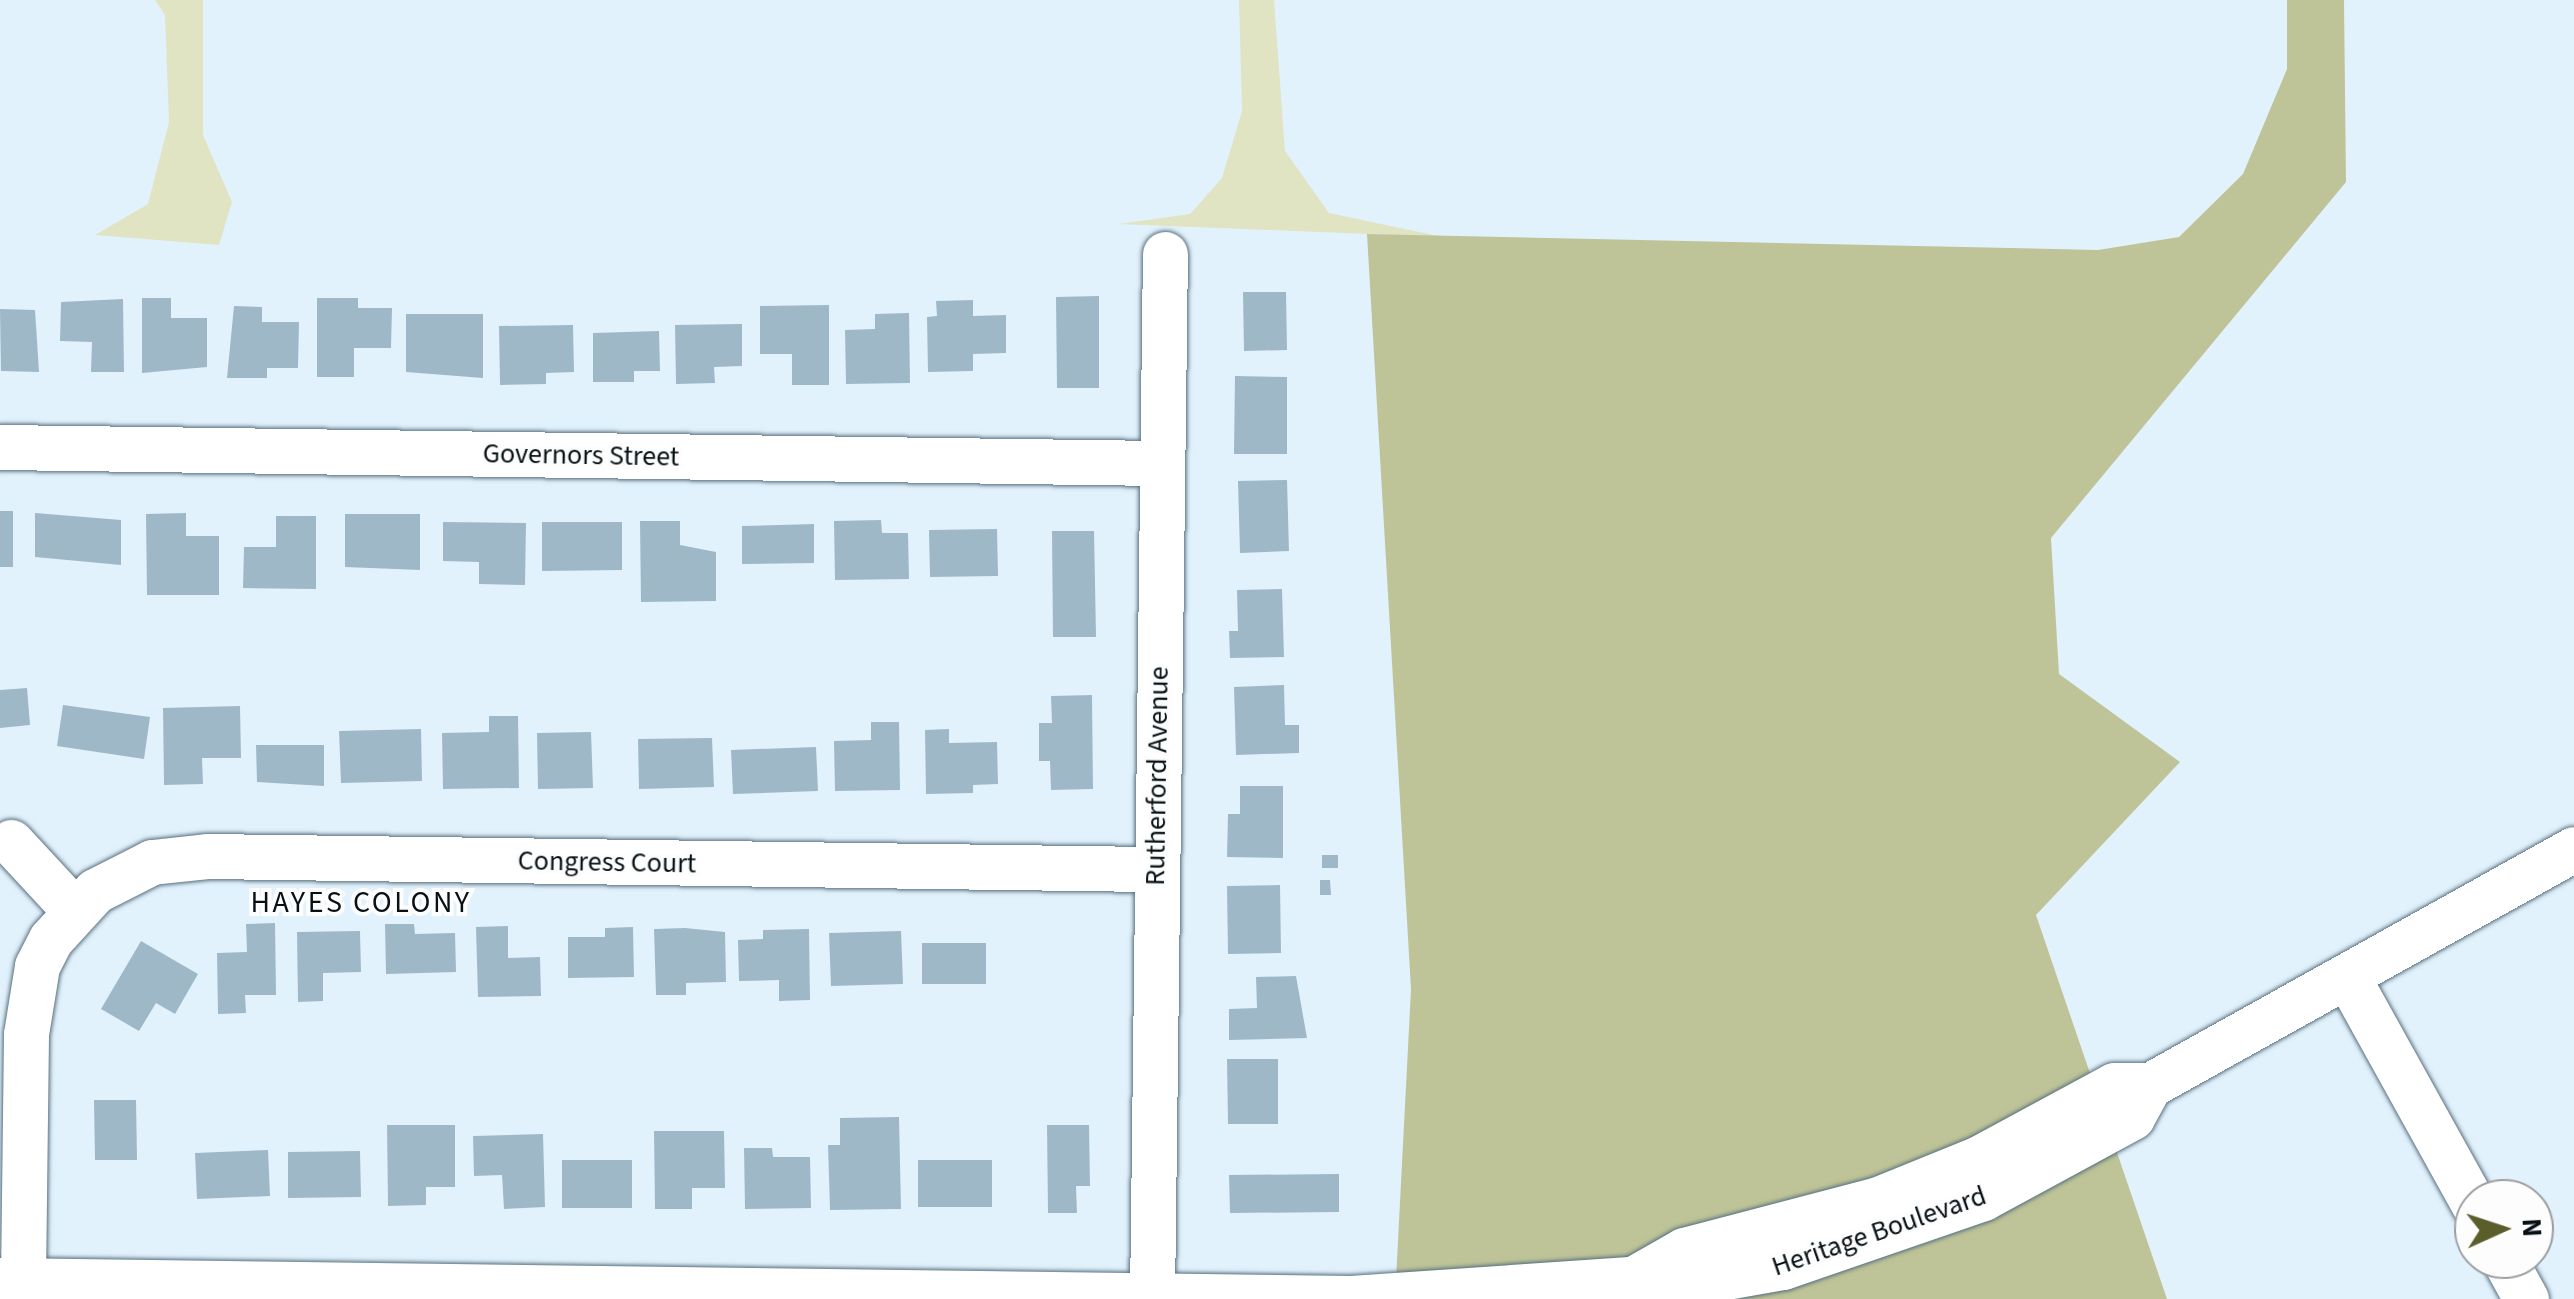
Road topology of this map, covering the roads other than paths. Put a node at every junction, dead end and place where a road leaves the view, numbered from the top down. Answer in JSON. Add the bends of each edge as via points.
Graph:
{"nodes":[{"id":1,"x":1164,"y":254,"type":"dead end"},
{"id":2,"x":0,"y":446,"type":"edge"},
{"id":3,"x":1162,"y":463,"type":"junction"},
{"id":4,"x":11,"y":842,"type":"dead end"},
{"id":5,"x":2574,"y":850,"type":"edge"},
{"id":6,"x":1156,"y":870,"type":"junction"},
{"id":7,"x":74,"y":910,"type":"junction"},
{"id":8,"x":2347,"y":976,"type":"junction"},
{"id":9,"x":2460,"y":1179,"type":"edge"},
{"id":10,"x":12,"y":1280,"type":"edge"},
{"id":11,"x":1152,"y":1298,"type":"edge"}],
"edges":[{"from":1,"to":3,"type":"street","name":"Rutherford Avenue"},
{"from":2,"to":3,"type":"street","name":"Governors Street"},
{"from":3,"to":6,"type":"street","name":"Rutherford Avenue"},
{"from":4,"to":7,"type":"street"},
{"from":5,"to":8,"type":"street","name":"Heritage Boulevard"},
{"from":6,"to":7,"type":"street","name":"Congress Court","via":[[207,856],[168,859],[121,875]]},
{"from":6,"to":11,"type":"street","name":"Rutherford Avenue"},
{"from":7,"to":10,"type":"street","name":"Congress Court","via":[[50,939],[28,999]]},
{"from":8,"to":9,"type":"street"},
{"from":8,"to":11,"type":"street","name":"Heritage Boulevard","via":[[2150,1085],[2114,1085],[1979,1158],[1878,1199],[1684,1250],[1633,1280],[1351,1298]]},
{"from":10,"to":11,"type":"street","name":"Heritage Boulevard"}]}
